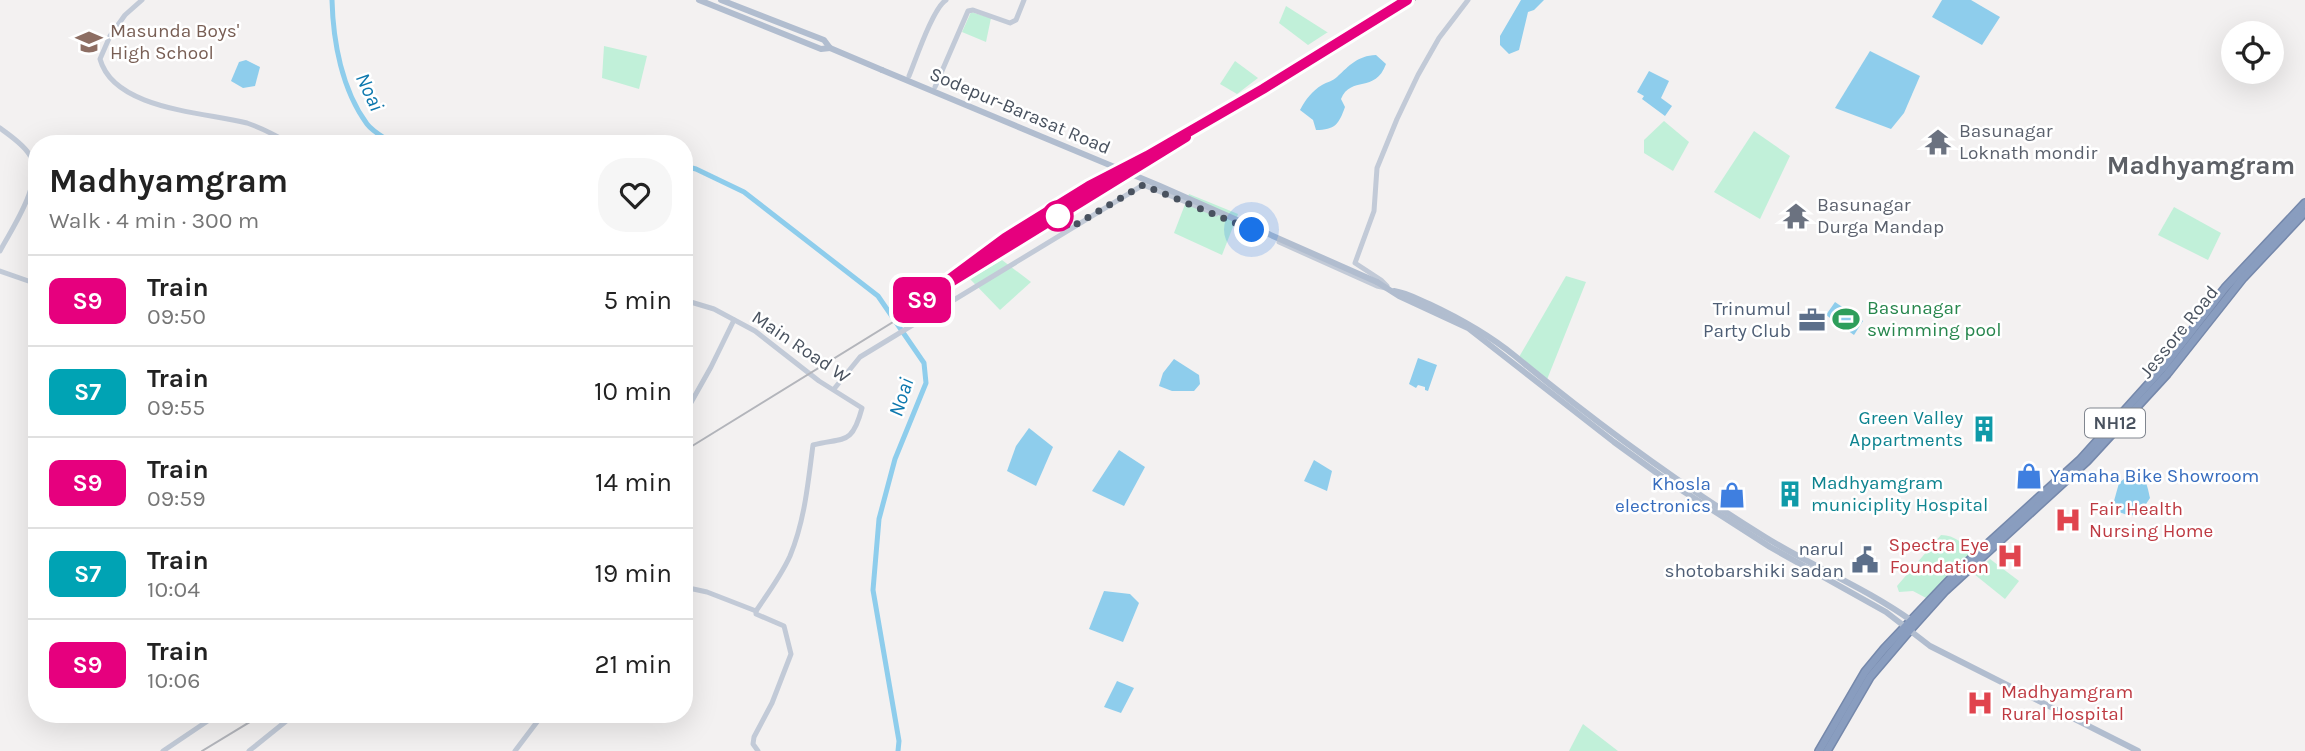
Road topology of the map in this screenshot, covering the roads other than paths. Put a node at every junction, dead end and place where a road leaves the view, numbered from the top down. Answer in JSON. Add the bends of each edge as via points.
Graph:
{"nodes":[{"id":1,"x":142,"y":0,"type":"edge"},
{"id":2,"x":699,"y":0,"type":"edge"},
{"id":3,"x":721,"y":0,"type":"edge"},
{"id":4,"x":946,"y":0,"type":"edge"},
{"id":5,"x":1024,"y":0,"type":"edge"},
{"id":6,"x":1468,"y":0,"type":"edge"},
{"id":7,"x":830,"y":48,"type":"junction"},
{"id":8,"x":909,"y":76,"type":"dead end"},
{"id":9,"x":934,"y":87,"type":"dead end"},
{"id":10,"x":0,"y":128,"type":"edge"},
{"id":11,"x":273,"y":135,"type":"edge"},
{"id":12,"x":28,"y":153,"type":"edge"},
{"id":13,"x":28,"y":197,"type":"edge"},
{"id":14,"x":2305,"y":203,"type":"edge"},
{"id":15,"x":2305,"y":212,"type":"edge"},
{"id":16,"x":0,"y":251,"type":"edge"},
{"id":17,"x":0,"y":271,"type":"edge"},
{"id":18,"x":28,"y":281,"type":"edge"},
{"id":19,"x":1391,"y":290,"type":"junction"},
{"id":20,"x":693,"y":303,"type":"edge"},
{"id":21,"x":734,"y":320,"type":"junction"},
{"id":22,"x":834,"y":389,"type":"junction"},
{"id":23,"x":693,"y":400,"type":"edge"},
{"id":24,"x":693,"y":589,"type":"edge"},
{"id":25,"x":755,"y":611,"type":"junction"},
{"id":26,"x":1910,"y":625,"type":"junction"},
{"id":27,"x":205,"y":723,"type":"edge"},
{"id":28,"x":284,"y":723,"type":"edge"},
{"id":29,"x":536,"y":723,"type":"edge"},
{"id":30,"x":163,"y":751,"type":"edge"},
{"id":31,"x":249,"y":751,"type":"edge"},
{"id":32,"x":515,"y":751,"type":"edge"},
{"id":33,"x":758,"y":751,"type":"edge"},
{"id":34,"x":1819,"y":751,"type":"edge"},
{"id":35,"x":1827,"y":751,"type":"edge"},
{"id":36,"x":2138,"y":751,"type":"edge"}],
"edges":[{"from":1,"to":11,"type":"street","via":[[110,36],[100,59],[112,80],[163,106],[250,124]]},
{"from":2,"to":7,"type":"main road","via":[[821,49]]},
{"from":3,"to":7,"type":"main road","via":[[824,40]]},
{"from":4,"to":8,"type":"street"},
{"from":5,"to":9,"type":"street","via":[[1016,20],[1010,23],[968,11]]},
{"from":6,"to":19,"type":"street","via":[[1418,75],[1377,168],[1374,211],[1354,264]]},
{"from":7,"to":19,"type":"main road","name":"Sodepur-Barasat Road","bridge":true,"via":[[1160,186]]},
{"from":10,"to":12,"type":"street"},
{"from":13,"to":16,"type":"street"},
{"from":14,"to":26,"type":"highway","number":"NH12","via":[[2225,288],[2162,369],[2080,460],[1960,569]]},
{"from":15,"to":26,"type":"highway","name":"Jessore Road","number":"NH12","via":[[2087,461]]},
{"from":17,"to":18,"type":"street"},
{"from":19,"to":22,"type":"street","via":[[1143,185],[860,357]]},
{"from":19,"to":26,"type":"main road","name":"Sodepur-Barasat Road","via":[[1468,328],[1672,484],[1770,547]]},
{"from":20,"to":21,"type":"street","name":"Main Road W"},
{"from":21,"to":22,"type":"street","name":"Main Road W"},
{"from":21,"to":23,"type":"street"},
{"from":22,"to":25,"type":"street","name":"Main Road W","via":[[861,405],[862,412],[845,439],[813,444],[806,498],[790,555]]},
{"from":24,"to":25,"type":"street"},
{"from":25,"to":33,"type":"street","via":[[784,626],[791,654],[754,737]]},
{"from":26,"to":34,"type":"highway","name":"Jessore Road","number":"NH12","via":[[1865,672]]},
{"from":26,"to":35,"type":"highway","name":"Jessore Road","number":"NH12","via":[[1870,677]]},
{"from":26,"to":36,"type":"main road","name":"Sodepur-Barasat Road","via":[[1920,639],[1950,657]]},
{"from":27,"to":30,"type":"street"},
{"from":28,"to":31,"type":"street"},
{"from":29,"to":32,"type":"street"}]}
